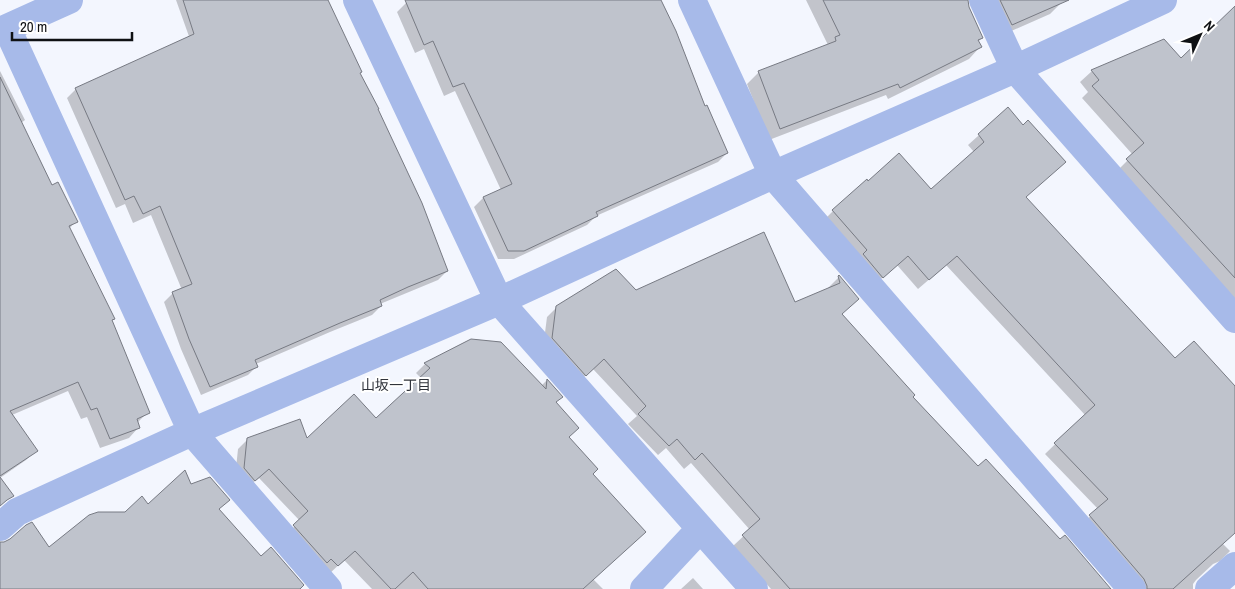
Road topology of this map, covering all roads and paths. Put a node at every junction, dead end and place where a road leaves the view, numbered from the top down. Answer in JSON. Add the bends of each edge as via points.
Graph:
{"nodes":[{"id":1,"x":69,"y":0,"type":"edge"},
{"id":2,"x":357,"y":0,"type":"edge"},
{"id":3,"x":692,"y":0,"type":"edge"},
{"id":4,"x":983,"y":0,"type":"edge"},
{"id":5,"x":1163,"y":0,"type":"edge"},
{"id":6,"x":3,"y":29,"type":"edge"},
{"id":7,"x":1015,"y":69,"type":"junction"},
{"id":8,"x":773,"y":175,"type":"junction"},
{"id":9,"x":499,"y":301,"type":"junction"},
{"id":10,"x":1235,"y":319,"type":"edge"},
{"id":11,"x":192,"y":432,"type":"junction"},
{"id":12,"x":0,"y":527,"type":"edge"},
{"id":13,"x":700,"y":529,"type":"junction"},
{"id":14,"x":1235,"y":566,"type":"edge"},
{"id":15,"x":1211,"y":588,"type":"edge"},
{"id":16,"x":328,"y":589,"type":"edge"},
{"id":17,"x":644,"y":589,"type":"edge"},
{"id":18,"x":754,"y":589,"type":"edge"},
{"id":19,"x":1132,"y":589,"type":"edge"}],
"edges":[{"from":1,"to":6,"type":"street"},
{"from":2,"to":9,"type":"street"},
{"from":3,"to":8,"type":"street"},
{"from":4,"to":7,"type":"street"},
{"from":5,"to":7,"type":"street"},
{"from":6,"to":11,"type":"street"},
{"from":7,"to":8,"type":"street"},
{"from":7,"to":10,"type":"street"},
{"from":8,"to":9,"type":"street"},
{"from":8,"to":19,"type":"street"},
{"from":9,"to":11,"type":"street"},
{"from":9,"to":13,"type":"street"},
{"from":11,"to":12,"type":"street","via":[[17,512]]},
{"from":11,"to":16,"type":"street"},
{"from":13,"to":17,"type":"street"},
{"from":13,"to":18,"type":"street"},
{"from":14,"to":15,"type":"street"}]}
